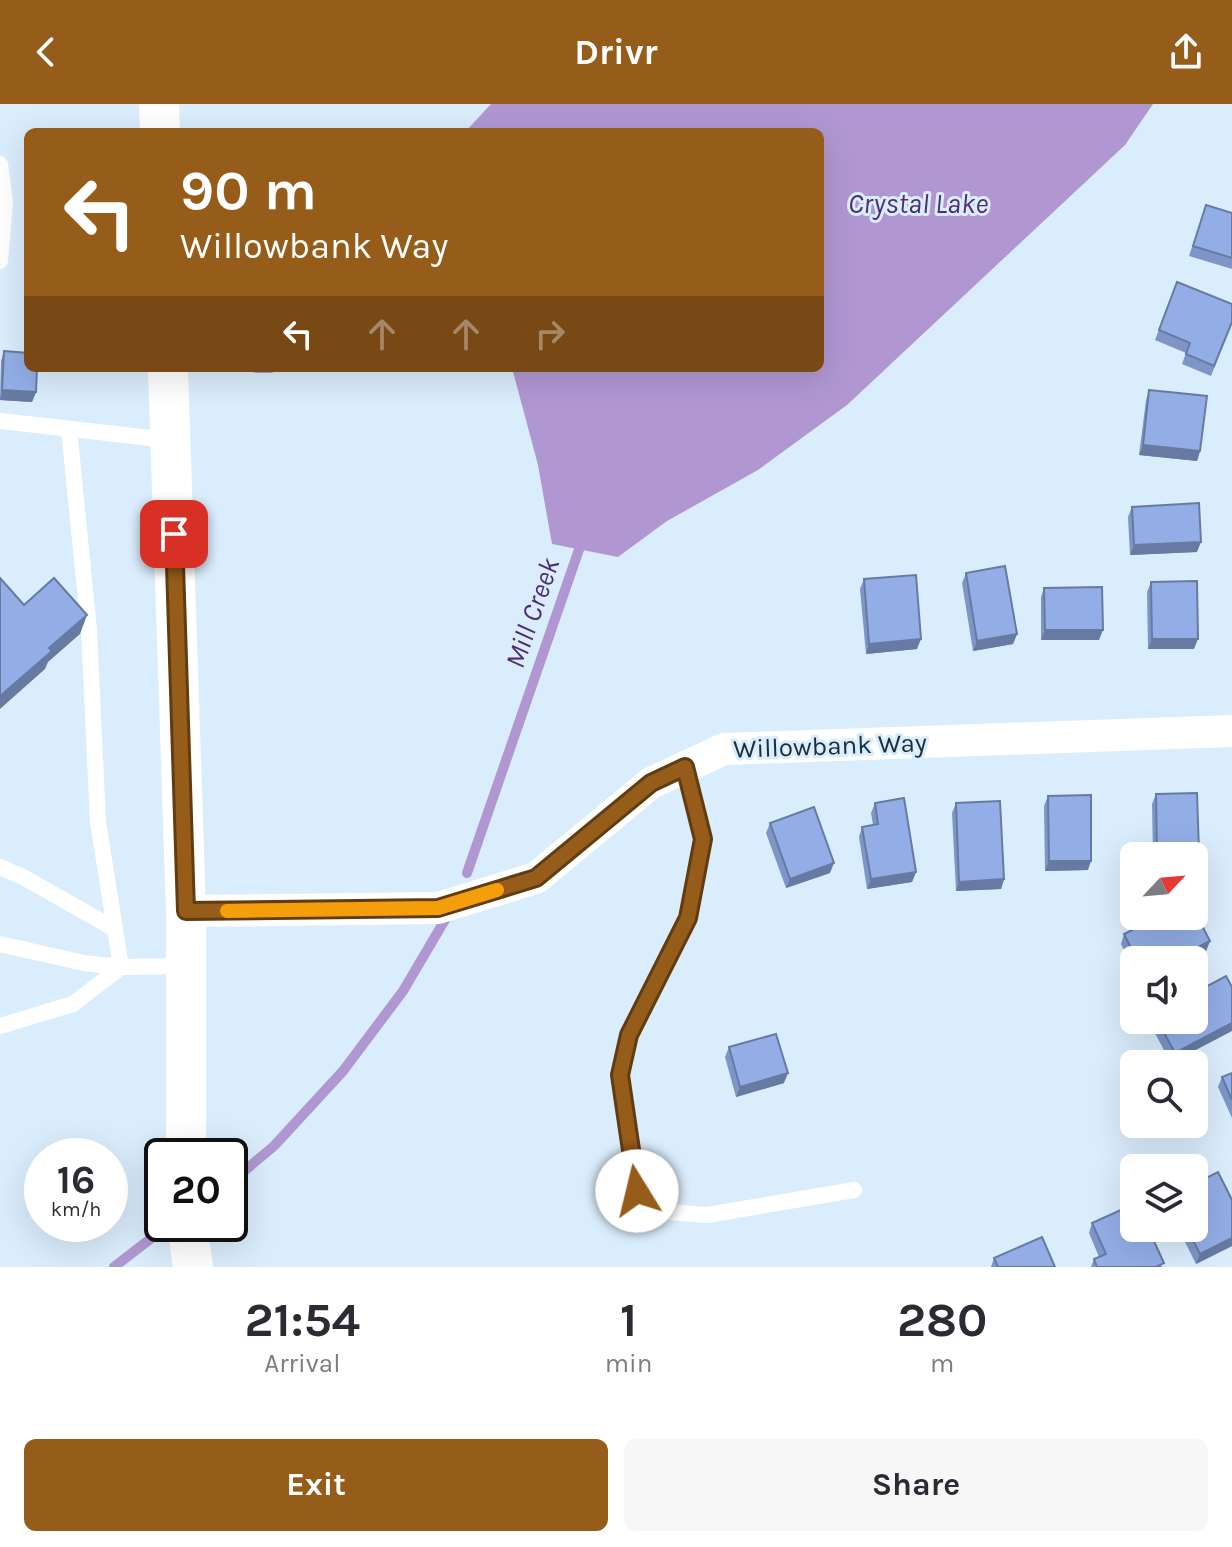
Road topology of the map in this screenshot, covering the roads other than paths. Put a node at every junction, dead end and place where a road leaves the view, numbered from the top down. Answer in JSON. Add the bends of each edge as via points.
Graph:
{"nodes":[{"id":1,"x":159,"y":104,"type":"edge"},
{"id":2,"x":160,"y":128,"type":"edge"},
{"id":3,"x":0,"y":164,"type":"edge"},
{"id":4,"x":0,"y":261,"type":"edge"},
{"id":5,"x":168,"y":372,"type":"edge"},
{"id":6,"x":0,"y":421,"type":"edge"},
{"id":7,"x":69,"y":429,"type":"junction"},
{"id":8,"x":170,"y":440,"type":"junction"},
{"id":9,"x":1232,"y":731,"type":"edge"},
{"id":10,"x":685,"y":767,"type":"junction"},
{"id":11,"x":0,"y":867,"type":"edge"},
{"id":12,"x":186,"y":911,"type":"junction"},
{"id":13,"x":115,"y":929,"type":"junction"},
{"id":14,"x":0,"y":944,"type":"edge"},
{"id":15,"x":186,"y":966,"type":"junction"},
{"id":16,"x":121,"y":967,"type":"junction"},
{"id":17,"x":0,"y":1026,"type":"edge"},
{"id":18,"x":186,"y":1138,"type":"edge"},
{"id":19,"x":854,"y":1190,"type":"dead end"},
{"id":20,"x":190,"y":1242,"type":"edge"},
{"id":21,"x":193,"y":1267,"type":"edge"}],
"edges":[{"from":1,"to":2,"type":"street"},
{"from":3,"to":4,"type":"lane","via":[[5,203]]},
{"from":5,"to":8,"type":"street"},
{"from":6,"to":7,"type":"lane"},
{"from":7,"to":8,"type":"lane"},
{"from":7,"to":13,"type":"lane","via":[[89,630],[98,822]]},
{"from":8,"to":12,"type":"street"},
{"from":9,"to":10,"type":"street","name":"Willowbank Way","via":[[724,749]]},
{"from":10,"to":12,"type":"street","name":"Willowbank Way","via":[[651,783],[536,878],[438,908]]},
{"from":10,"to":19,"type":"lane","via":[[703,839],[688,918],[629,1035],[620,1075],[637,1191],[657,1211],[707,1215]]},
{"from":11,"to":13,"type":"lane"},
{"from":12,"to":15,"type":"street"},
{"from":13,"to":16,"type":"lane"},
{"from":14,"to":16,"type":"lane"},
{"from":15,"to":16,"type":"lane"},
{"from":15,"to":18,"type":"street"},
{"from":16,"to":17,"type":"lane","via":[[73,1004]]},
{"from":20,"to":21,"type":"street"}]}
